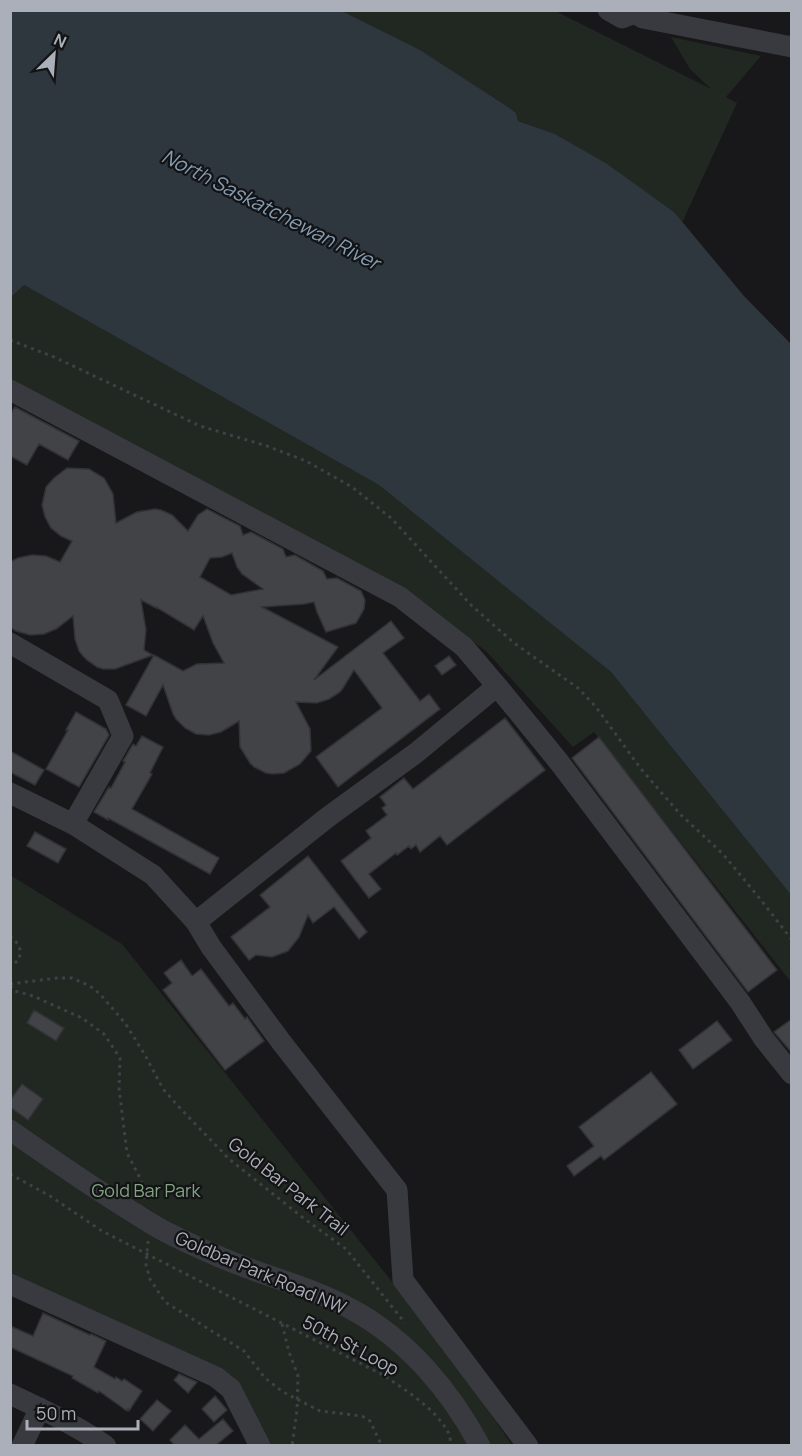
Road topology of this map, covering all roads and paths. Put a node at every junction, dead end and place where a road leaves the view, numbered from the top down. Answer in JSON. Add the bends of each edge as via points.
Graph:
{"nodes":[{"id":1,"x":608,"y":10,"type":"edge"},
{"id":2,"x":635,"y":12,"type":"edge"},
{"id":3,"x":792,"y":48,"type":"edge"},
{"id":4,"x":10,"y":390,"type":"edge"},
{"id":5,"x":10,"y":643,"type":"edge"},
{"id":6,"x":497,"y":687,"type":"junction"},
{"id":7,"x":10,"y":793,"type":"edge"},
{"id":8,"x":73,"y":824,"type":"junction"},
{"id":9,"x":196,"y":922,"type":"junction"},
{"id":10,"x":10,"y":936,"type":"edge"},
{"id":11,"x":10,"y":965,"type":"edge"},
{"id":12,"x":10,"y":985,"type":"edge"},
{"id":13,"x":792,"y":1074,"type":"edge"},
{"id":14,"x":10,"y":1130,"type":"edge"},
{"id":15,"x":12,"y":1176,"type":"edge"},
{"id":16,"x":150,"y":1222,"type":"junction"},
{"id":17,"x":10,"y":1284,"type":"edge"},
{"id":18,"x":282,"y":1324,"type":"junction"},
{"id":19,"x":408,"y":1326,"type":"dead end"},
{"id":20,"x":10,"y":1394,"type":"edge"},
{"id":21,"x":40,"y":1408,"type":"junction"},
{"id":22,"x":22,"y":1446,"type":"edge"},
{"id":23,"x":106,"y":1446,"type":"edge"},
{"id":24,"x":260,"y":1446,"type":"edge"},
{"id":25,"x":292,"y":1446,"type":"edge"},
{"id":26,"x":382,"y":1446,"type":"edge"},
{"id":27,"x":450,"y":1446,"type":"edge"},
{"id":28,"x":480,"y":1446,"type":"edge"},
{"id":29,"x":528,"y":1446,"type":"edge"}],
"edges":[{"from":1,"to":2,"type":"street","via":[[622,18]]},
{"from":2,"to":3,"type":"street","via":[[643,18]]},
{"from":4,"to":6,"type":"street","via":[[400,597],[464,647]]},
{"from":5,"to":8,"type":"street","via":[[108,700],[123,736]]},
{"from":6,"to":9,"type":"street"},
{"from":6,"to":13,"type":"street","via":[[559,762]]},
{"from":7,"to":8,"type":"street"},
{"from":8,"to":9,"type":"street","via":[[153,875]]},
{"from":9,"to":29,"type":"street","via":[[282,1043],[397,1190],[403,1280]]},
{"from":10,"to":11,"type":"path","via":[[21,952],[18,961]]},
{"from":12,"to":16,"type":"path","via":[[15,991],[82,1018],[104,1034],[120,1058],[119,1088],[127,1153],[141,1180]]},
{"from":12,"to":19,"type":"path","name":"Gold Bar Park Trail","via":[[72,978],[100,994],[125,1023],[163,1089],[179,1107],[229,1159],[346,1249]]},
{"from":14,"to":16,"type":"street","name":"Goldbar Park Road NW"},
{"from":15,"to":18,"type":"path","name":"50th St Loop","via":[[102,1231]]},
{"from":16,"to":26,"type":"path","via":[[146,1265],[165,1302],[244,1351],[265,1378],[283,1392],[320,1411],[362,1416],[370,1421]]},
{"from":16,"to":28,"type":"street","name":"Goldbar Park Road NW","via":[[202,1250],[351,1309],[388,1333],[439,1383]]},
{"from":17,"to":24,"type":"street","via":[[216,1377],[231,1389]]},
{"from":18,"to":25,"type":"path","name":"50th St Loop","via":[[298,1376]]},
{"from":18,"to":27,"type":"path","name":"50th St Loop","via":[[383,1375],[411,1394],[450,1433]]},
{"from":20,"to":21,"type":"street"},
{"from":21,"to":22,"type":"street"},
{"from":21,"to":23,"type":"street","via":[[86,1431]]}]}
